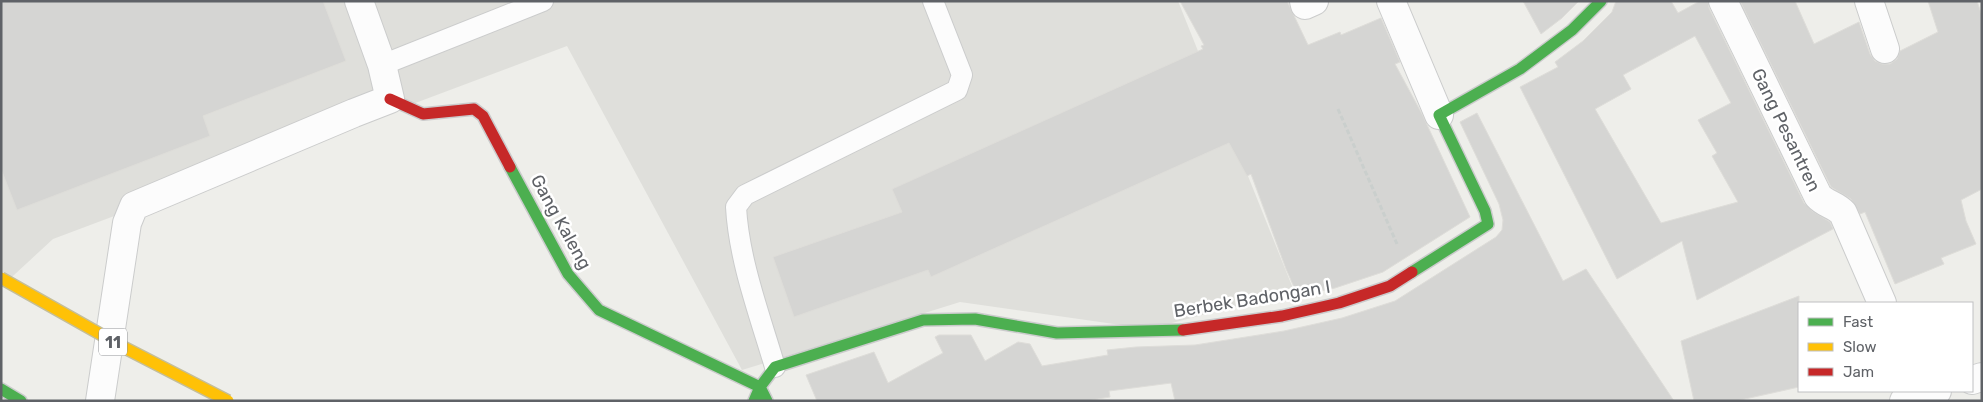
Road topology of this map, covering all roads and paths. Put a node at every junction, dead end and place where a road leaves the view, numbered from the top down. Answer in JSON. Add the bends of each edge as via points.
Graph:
{"nodes":[{"id":1,"x":359,"y":1,"type":"edge"},
{"id":2,"x":543,"y":1,"type":"edge"},
{"id":3,"x":932,"y":1,"type":"edge"},
{"id":4,"x":1391,"y":1,"type":"edge"},
{"id":5,"x":1601,"y":1,"type":"edge"},
{"id":6,"x":1723,"y":1,"type":"edge"},
{"id":7,"x":1868,"y":1,"type":"edge"},
{"id":8,"x":1885,"y":49,"type":"dead end"},
{"id":9,"x":382,"y":65,"type":"junction"},
{"id":10,"x":390,"y":99,"type":"junction"},
{"id":11,"x":1338,"y":109,"type":"dead end"},
{"id":12,"x":1439,"y":115,"type":"junction"},
{"id":13,"x":1410,"y":274,"type":"junction"},
{"id":14,"x":1,"y":278,"type":"edge"},
{"id":15,"x":1882,"y":302,"type":"edge"},
{"id":16,"x":775,"y":368,"type":"junction"},
{"id":17,"x":760,"y":387,"type":"junction"},
{"id":18,"x":1,"y":389,"type":"edge"},
{"id":19,"x":1926,"y":394,"type":"edge"},
{"id":20,"x":21,"y":401,"type":"edge"},
{"id":21,"x":100,"y":401,"type":"edge"},
{"id":22,"x":228,"y":401,"type":"edge"},
{"id":23,"x":754,"y":401,"type":"edge"},
{"id":24,"x":767,"y":401,"type":"edge"},
{"id":25,"x":1950,"y":401,"type":"edge"}],
"edges":[{"from":1,"to":9,"type":"street"},
{"from":2,"to":9,"type":"lane"},
{"from":3,"to":16,"type":"lane","via":[[962,75],[957,90],[745,195],[736,207],[750,280]]},
{"from":4,"to":12,"type":"street"},
{"from":5,"to":12,"type":"main road","via":[[1572,30],[1520,69]]},
{"from":6,"to":15,"type":"street","name":"Gang Pesantren","via":[[1818,196],[1843,213]]},
{"from":7,"to":8,"type":"street"},
{"from":9,"to":10,"type":"street"},
{"from":10,"to":17,"type":"main road","name":"Gang Kaleng","via":[[423,114],[474,109],[483,116],[568,274],[599,310]]},
{"from":10,"to":21,"type":"street","via":[[134,206],[127,223]]},
{"from":11,"to":13,"type":"path"},
{"from":12,"to":13,"type":"main road","name":"Berbek Badongan I","via":[[1485,211],[1488,224]]},
{"from":13,"to":16,"type":"main road","name":"Berbek Badongan I","via":[[1390,286],[1339,303],[1193,330],[1056,333],[975,319],[923,320]]},
{"from":14,"to":22,"type":"main road","number":"11","bridge":true},
{"from":16,"to":17,"type":"main road"},
{"from":17,"to":23,"type":"main road"},
{"from":17,"to":24,"type":"main road"},
{"from":18,"to":20,"type":"main road"},
{"from":19,"to":25,"type":"street"}]}
